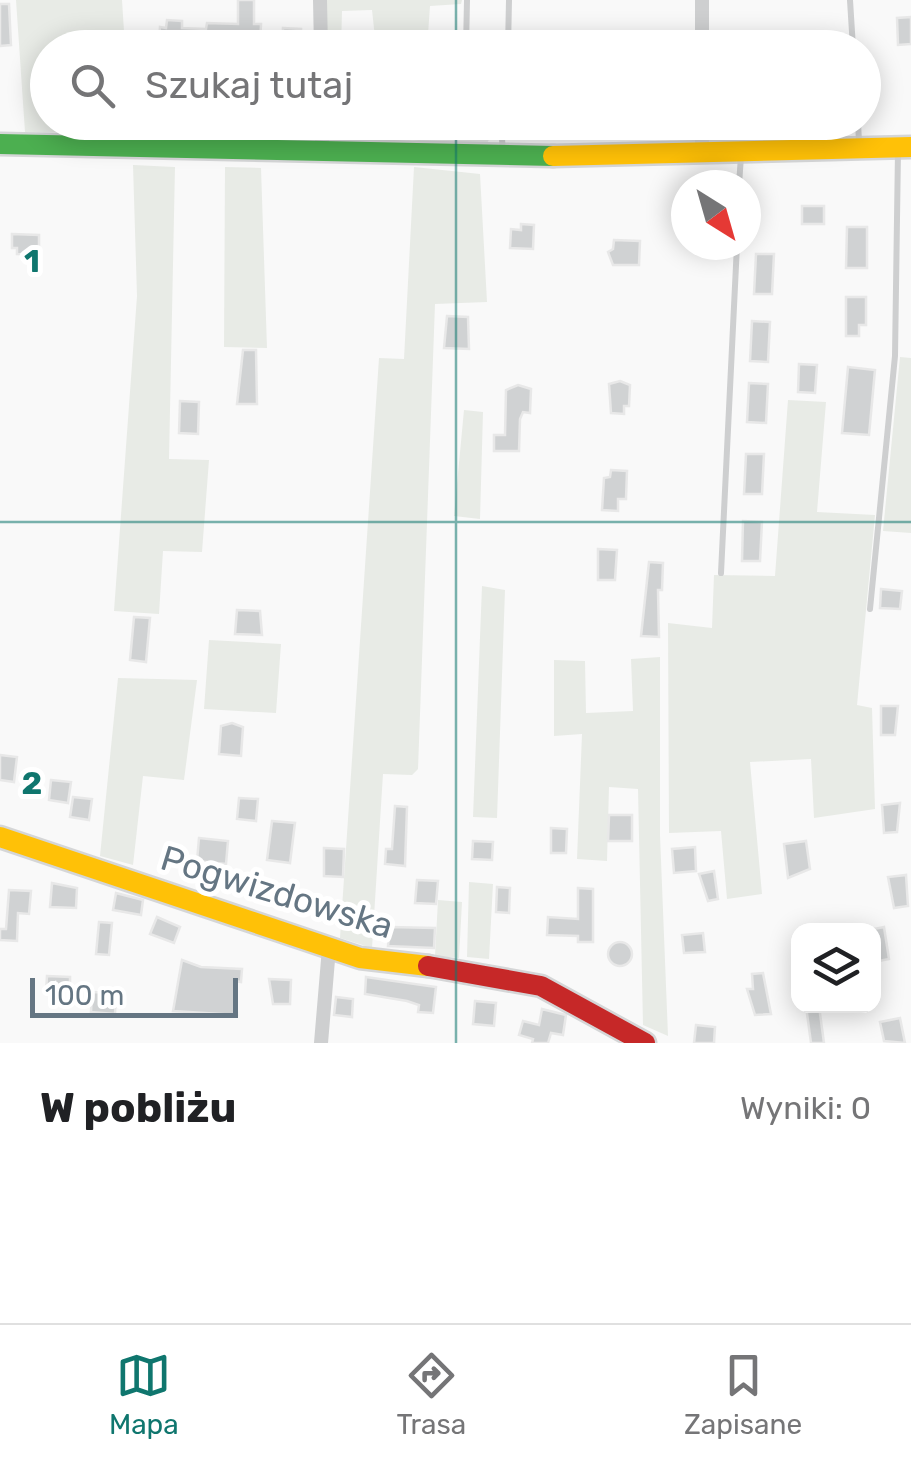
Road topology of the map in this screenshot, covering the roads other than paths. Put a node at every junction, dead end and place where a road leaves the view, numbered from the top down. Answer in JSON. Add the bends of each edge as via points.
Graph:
{"nodes":[{"id":1,"x":320,"y":0,"type":"edge"},
{"id":2,"x":466,"y":0,"type":"edge"},
{"id":3,"x":509,"y":0,"type":"edge"},
{"id":4,"x":702,"y":0,"type":"edge"},
{"id":5,"x":850,"y":0,"type":"edge"},
{"id":6,"x":321,"y":30,"type":"edge"},
{"id":7,"x":466,"y":30,"type":"edge"},
{"id":8,"x":508,"y":30,"type":"edge"},
{"id":9,"x":702,"y":30,"type":"edge"},
{"id":10,"x":852,"y":30,"type":"edge"},
{"id":11,"x":322,"y":140,"type":"edge"},
{"id":12,"x":503,"y":140,"type":"edge"},
{"id":13,"x":702,"y":140,"type":"edge"},
{"id":14,"x":859,"y":140,"type":"edge"},
{"id":15,"x":0,"y":144,"type":"edge"},
{"id":16,"x":503,"y":147,"type":"junction"},
{"id":17,"x":905,"y":147,"type":"edge"},
{"id":18,"x":859,"y":149,"type":"junction"},
{"id":19,"x":322,"y":152,"type":"junction"},
{"id":20,"x":741,"y":152,"type":"junction"},
{"id":21,"x":702,"y":154,"type":"junction"},
{"id":22,"x":740,"y":170,"type":"edge"},
{"id":23,"x":735,"y":260,"type":"edge"},
{"id":24,"x":721,"y":573,"type":"dead end"},
{"id":25,"x":870,"y":609,"type":"dead end"},
{"id":26,"x":0,"y":836,"type":"edge"},
{"id":27,"x":329,"y":948,"type":"junction"},
{"id":28,"x":321,"y":1043,"type":"edge"},
{"id":29,"x":645,"y":1043,"type":"edge"}],
"edges":[{"from":1,"to":6,"type":"street"},
{"from":2,"to":7,"type":"lane"},
{"from":3,"to":8,"type":"lane"},
{"from":4,"to":9,"type":"street"},
{"from":5,"to":10,"type":"lane"},
{"from":11,"to":19,"type":"street"},
{"from":12,"to":16,"type":"lane"},
{"from":13,"to":21,"type":"street"},
{"from":14,"to":18,"type":"lane"},
{"from":15,"to":19,"type":"street"},
{"from":16,"to":19,"type":"street"},
{"from":16,"to":21,"type":"street"},
{"from":17,"to":18,"type":"street"},
{"from":17,"to":25,"type":"lane","via":[[895,356]]},
{"from":18,"to":20,"type":"street"},
{"from":20,"to":21,"type":"street"},
{"from":20,"to":22,"type":"lane"},
{"from":23,"to":24,"type":"lane"},
{"from":26,"to":27,"type":"street","name":"Pogwizdowska"},
{"from":27,"to":28,"type":"street"},
{"from":27,"to":29,"type":"street","name":"Pogwizdowska","via":[[541,986]]}]}
